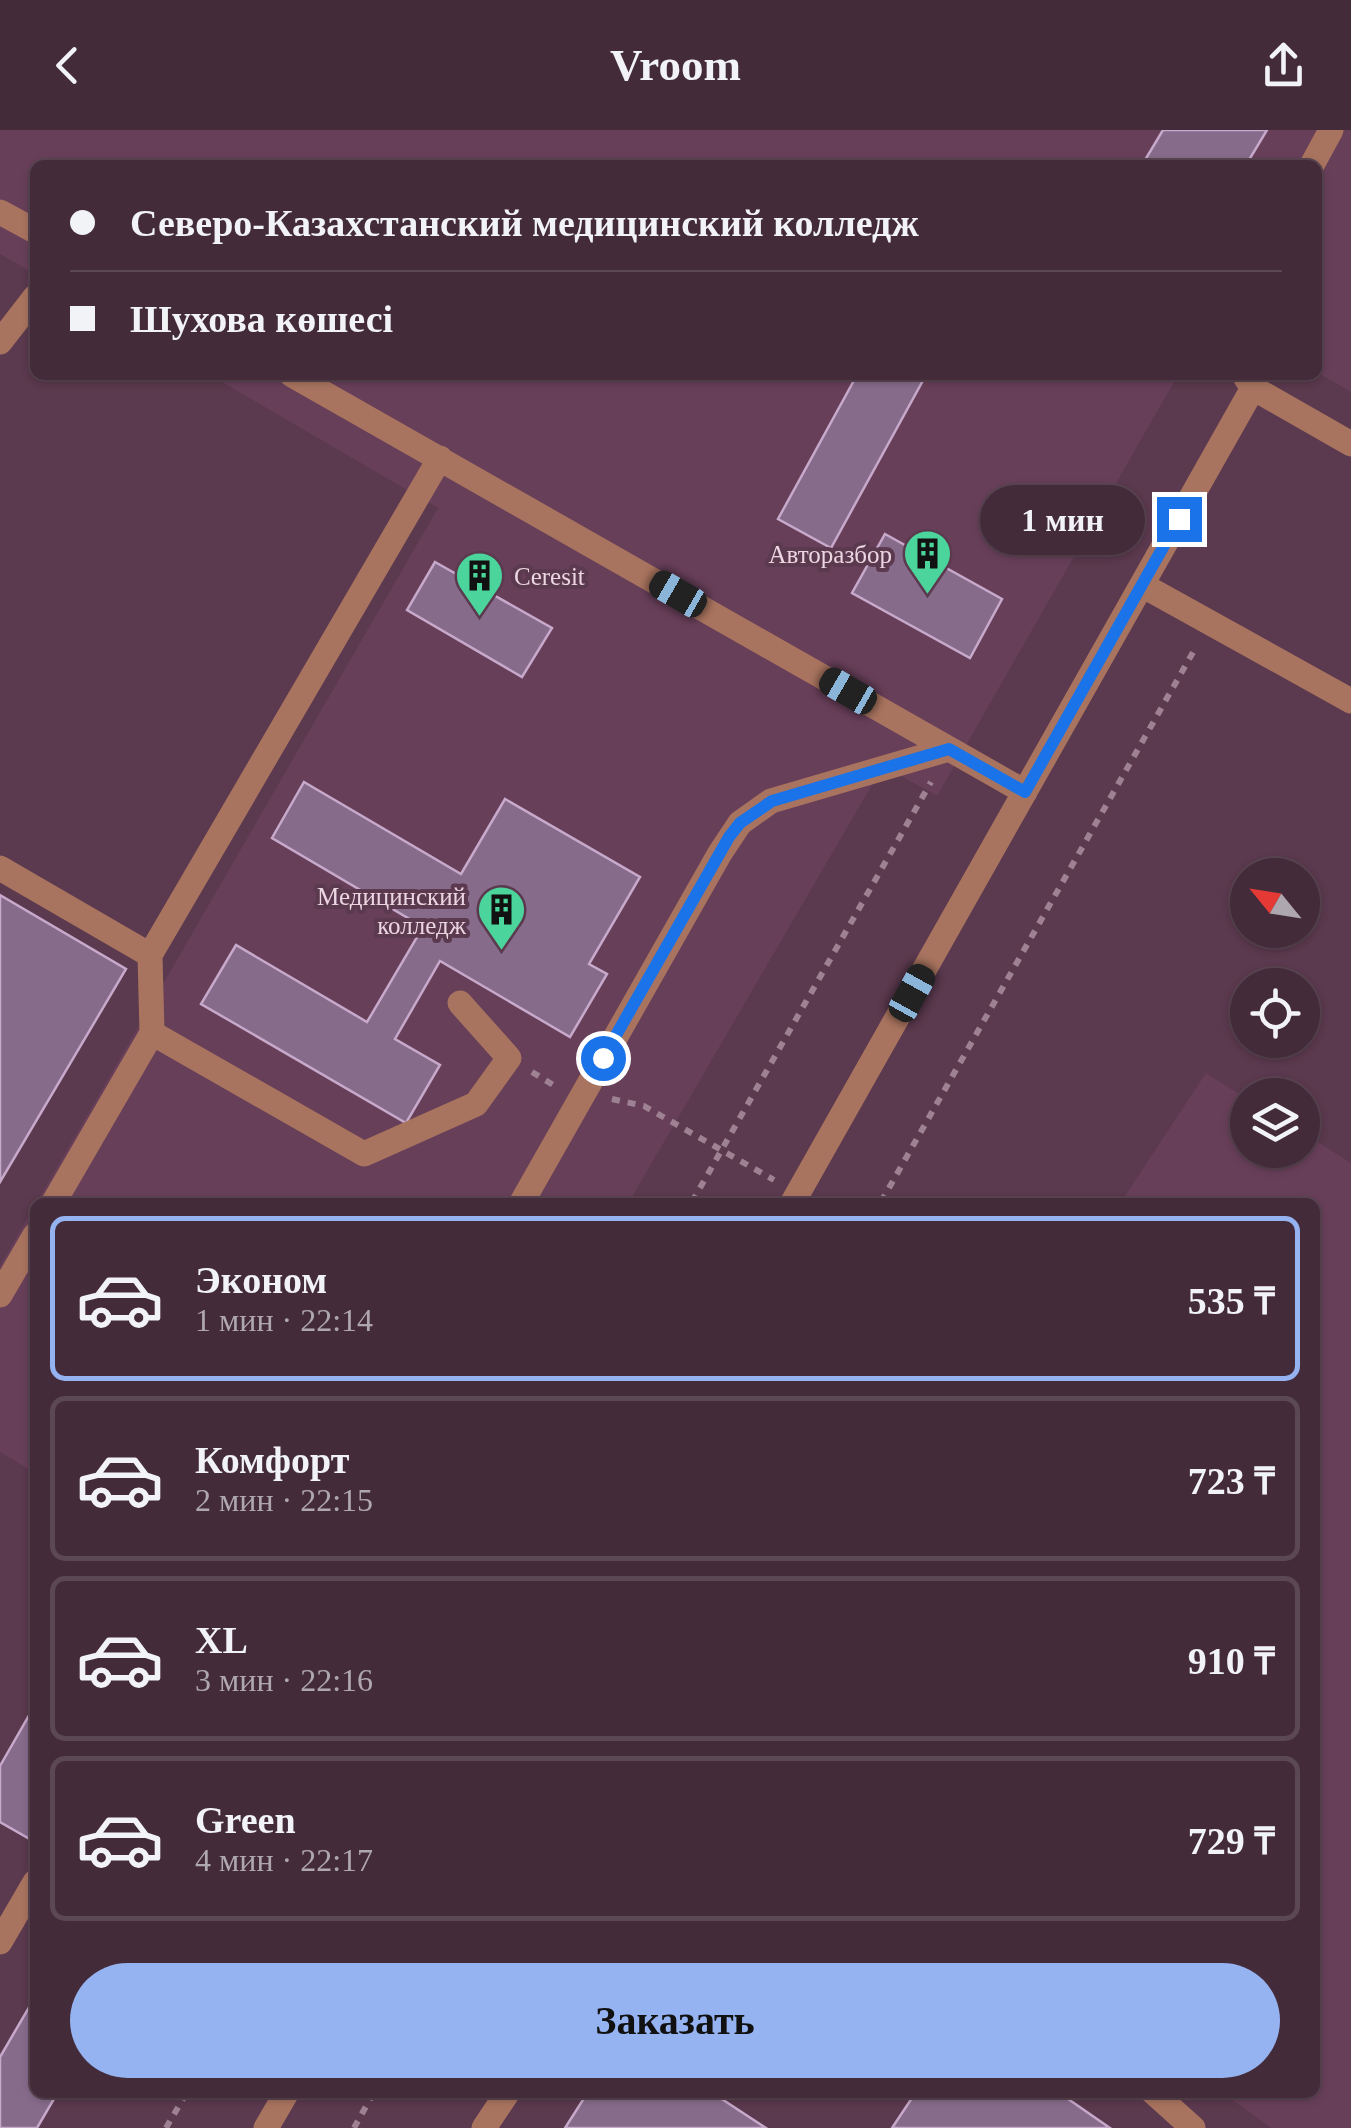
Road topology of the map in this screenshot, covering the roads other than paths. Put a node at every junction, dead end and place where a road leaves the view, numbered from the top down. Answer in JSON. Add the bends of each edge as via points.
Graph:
{"nodes":[{"id":1,"x":1331,"y":130,"type":"edge"},
{"id":2,"x":1315,"y":160,"type":"edge"},
{"id":3,"x":0,"y":212,"type":"edge"},
{"id":4,"x":30,"y":228,"type":"edge"},
{"id":5,"x":30,"y":304,"type":"edge"},
{"id":6,"x":0,"y":342,"type":"edge"},
{"id":7,"x":301,"y":380,"type":"edge"},
{"id":8,"x":1249,"y":382,"type":"edge"},
{"id":9,"x":1351,"y":444,"type":"edge"},
{"id":10,"x":440,"y":458,"type":"junction"},
{"id":11,"x":1142,"y":585,"type":"junction"},
{"id":12,"x":1351,"y":701,"type":"edge"},
{"id":13,"x":949,"y":749,"type":"junction"},
{"id":14,"x":1025,"y":792,"type":"junction"},
{"id":15,"x":0,"y":868,"type":"edge"},
{"id":16,"x":150,"y":955,"type":"junction"},
{"id":17,"x":460,"y":1004,"type":"dead end"},
{"id":18,"x":152,"y":1033,"type":"junction"},
{"id":19,"x":56,"y":1198,"type":"edge"},
{"id":20,"x":524,"y":1198,"type":"edge"},
{"id":21,"x":796,"y":1198,"type":"edge"},
{"id":22,"x":30,"y":1244,"type":"edge"},
{"id":23,"x":0,"y":1295,"type":"edge"},
{"id":24,"x":30,"y":1891,"type":"edge"},
{"id":25,"x":0,"y":1942,"type":"edge"},
{"id":26,"x":283,"y":2098,"type":"edge"},
{"id":27,"x":504,"y":2098,"type":"edge"},
{"id":28,"x":1159,"y":2098,"type":"edge"},
{"id":29,"x":266,"y":2128,"type":"edge"},
{"id":30,"x":484,"y":2128,"type":"edge"},
{"id":31,"x":1193,"y":2128,"type":"edge"}],
"edges":[{"from":1,"to":2,"type":"street"},
{"from":3,"to":4,"type":"street"},
{"from":5,"to":6,"type":"street"},
{"from":7,"to":10,"type":"street"},
{"from":8,"to":9,"type":"street"},
{"from":8,"to":11,"type":"street"},
{"from":10,"to":13,"type":"street"},
{"from":10,"to":16,"type":"street"},
{"from":11,"to":12,"type":"street"},
{"from":11,"to":14,"type":"street"},
{"from":13,"to":14,"type":"street"},
{"from":13,"to":20,"type":"street","via":[[772,801],[740,823]]},
{"from":14,"to":21,"type":"street"},
{"from":15,"to":16,"type":"street"},
{"from":16,"to":18,"type":"street"},
{"from":17,"to":18,"type":"street","via":[[510,1058],[476,1104],[364,1154]]},
{"from":18,"to":19,"type":"street"},
{"from":22,"to":23,"type":"street"},
{"from":24,"to":25,"type":"street"},
{"from":26,"to":29,"type":"street"},
{"from":27,"to":30,"type":"street"},
{"from":28,"to":31,"type":"street"}]}
